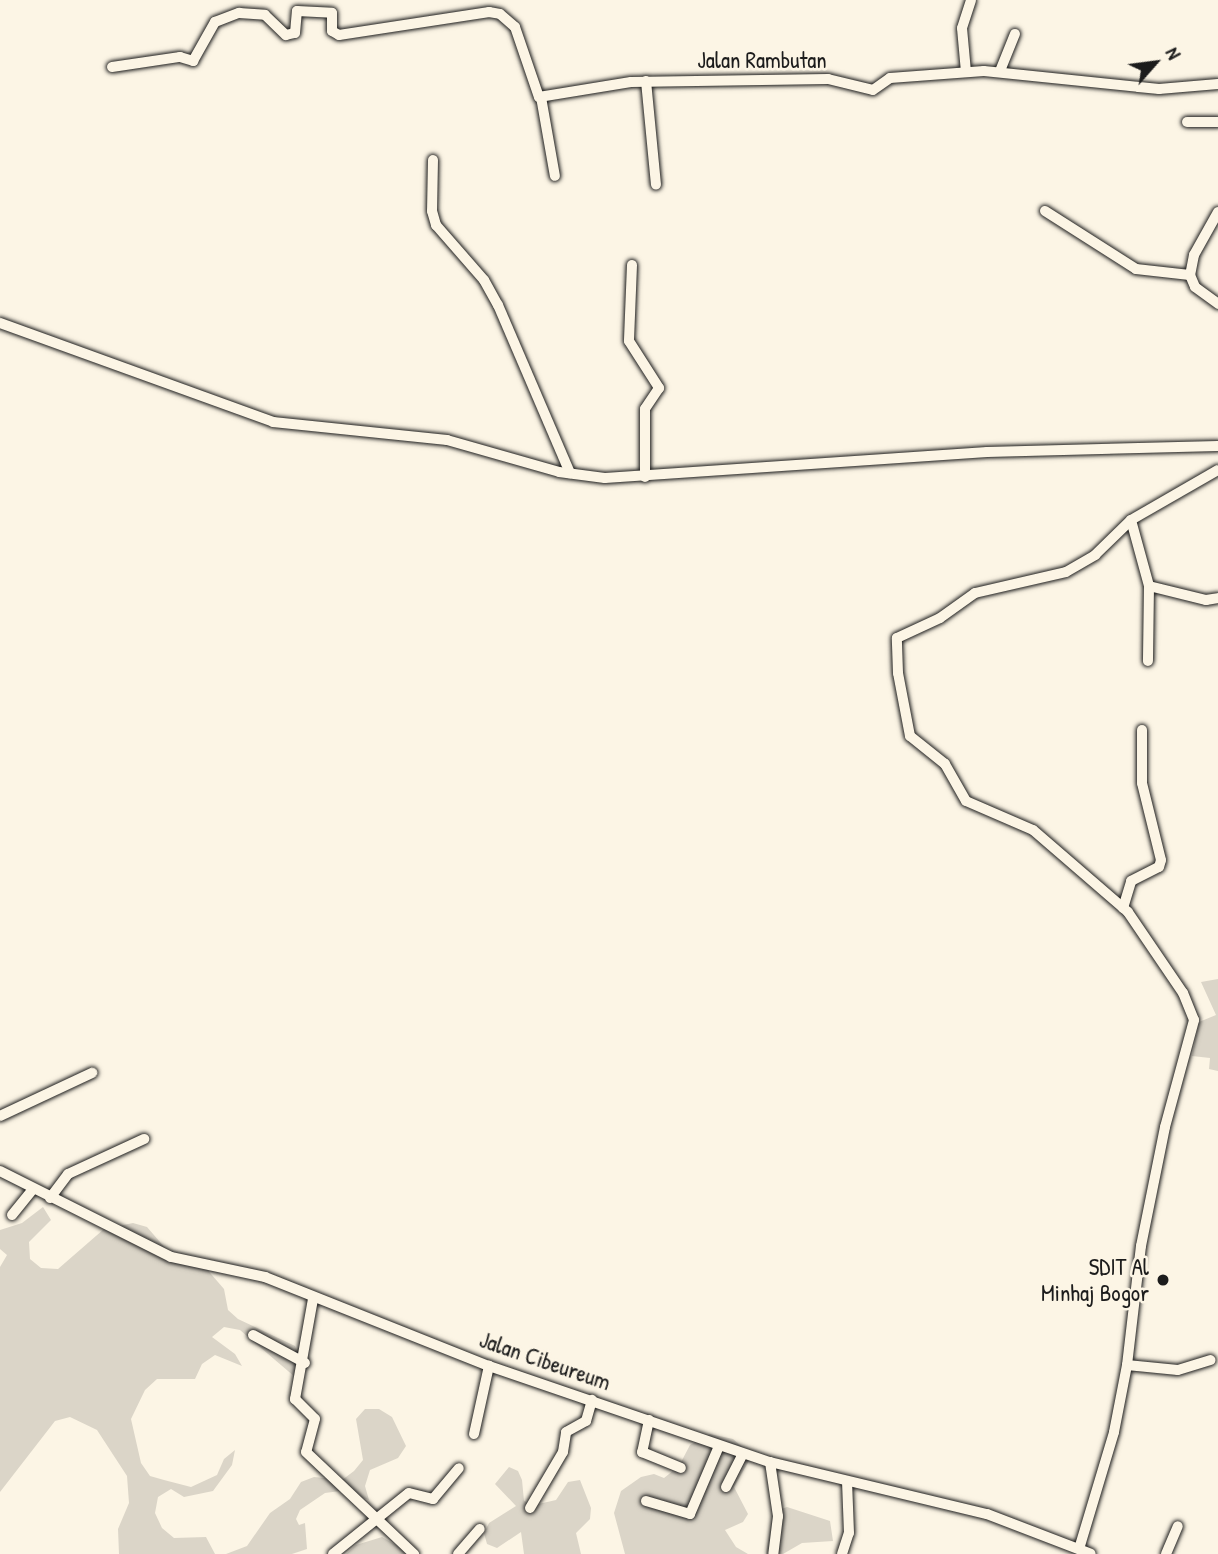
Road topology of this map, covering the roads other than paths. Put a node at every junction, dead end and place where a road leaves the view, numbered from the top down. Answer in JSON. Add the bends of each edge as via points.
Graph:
{"nodes":[{"id":1,"x":971,"y":0,"type":"edge"},
{"id":2,"x":298,"y":6,"type":"edge"},
{"id":3,"x":1015,"y":34,"type":"dead end"},
{"id":4,"x":112,"y":67,"type":"dead end"},
{"id":5,"x":1000,"y":71,"type":"junction"},
{"id":6,"x":966,"y":72,"type":"junction"},
{"id":7,"x":646,"y":81,"type":"junction"},
{"id":8,"x":1218,"y":83,"type":"edge"},
{"id":9,"x":541,"y":97,"type":"junction"},
{"id":10,"x":1187,"y":122,"type":"dead end"},
{"id":11,"x":1218,"y":122,"type":"edge"},
{"id":12,"x":433,"y":160,"type":"dead end"},
{"id":13,"x":555,"y":176,"type":"dead end"},
{"id":14,"x":656,"y":185,"type":"dead end"},
{"id":15,"x":1045,"y":211,"type":"dead end"},
{"id":16,"x":1218,"y":212,"type":"edge"},
{"id":17,"x":632,"y":265,"type":"dead end"},
{"id":18,"x":1190,"y":275,"type":"junction"},
{"id":19,"x":1218,"y":304,"type":"edge"},
{"id":20,"x":0,"y":323,"type":"edge"},
{"id":21,"x":1218,"y":446,"type":"edge"},
{"id":22,"x":1218,"y":470,"type":"edge"},
{"id":23,"x":570,"y":473,"type":"junction"},
{"id":24,"x":645,"y":477,"type":"junction"},
{"id":25,"x":1131,"y":520,"type":"junction"},
{"id":26,"x":1150,"y":586,"type":"junction"},
{"id":27,"x":1218,"y":598,"type":"edge"},
{"id":28,"x":1148,"y":660,"type":"dead end"},
{"id":29,"x":1142,"y":730,"type":"dead end"},
{"id":30,"x":1123,"y":908,"type":"junction"},
{"id":31,"x":92,"y":1073,"type":"dead end"},
{"id":32,"x":0,"y":1116,"type":"edge"},
{"id":33,"x":144,"y":1139,"type":"dead end"},
{"id":34,"x":0,"y":1171,"type":"edge"},
{"id":35,"x":33,"y":1189,"type":"junction"},
{"id":36,"x":50,"y":1198,"type":"junction"},
{"id":37,"x":12,"y":1215,"type":"dead end"},
{"id":38,"x":313,"y":1299,"type":"junction"},
{"id":39,"x":253,"y":1335,"type":"dead end"},
{"id":40,"x":1210,"y":1360,"type":"dead end"},
{"id":41,"x":305,"y":1363,"type":"junction"},
{"id":42,"x":1127,"y":1365,"type":"junction"},
{"id":43,"x":489,"y":1366,"type":"junction"},
{"id":44,"x":592,"y":1399,"type":"junction"},
{"id":45,"x":649,"y":1420,"type":"junction"},
{"id":46,"x":474,"y":1434,"type":"dead end"},
{"id":47,"x":719,"y":1446,"type":"junction"},
{"id":48,"x":743,"y":1454,"type":"junction"},
{"id":49,"x":770,"y":1462,"type":"junction"},
{"id":50,"x":459,"y":1468,"type":"dead end"},
{"id":51,"x":681,"y":1468,"type":"dead end"},
{"id":52,"x":847,"y":1482,"type":"junction"},
{"id":53,"x":726,"y":1487,"type":"dead end"},
{"id":54,"x":646,"y":1501,"type":"dead end"},
{"id":55,"x":530,"y":1508,"type":"dead end"},
{"id":56,"x":379,"y":1519,"type":"junction"},
{"id":57,"x":1178,"y":1525,"type":"dead end"},
{"id":58,"x":480,"y":1528,"type":"dead end"},
{"id":59,"x":1079,"y":1549,"type":"junction"},
{"id":60,"x":333,"y":1554,"type":"edge"},
{"id":61,"x":414,"y":1554,"type":"edge"},
{"id":62,"x":458,"y":1554,"type":"edge"},
{"id":63,"x":773,"y":1554,"type":"edge"},
{"id":64,"x":842,"y":1554,"type":"edge"},
{"id":65,"x":1091,"y":1554,"type":"edge"},
{"id":66,"x":1166,"y":1554,"type":"edge"}],
"edges":[{"from":1,"to":6,"type":"street","via":[[962,27]]},
{"from":2,"to":4,"type":"street","via":[[295,33],[286,35],[265,15],[239,13],[215,22],[193,61],[180,57]]},
{"from":2,"to":9,"type":"street","via":[[332,13],[332,31],[339,35],[489,12],[505,17],[517,33],[533,92]]},
{"from":3,"to":5,"type":"street"},
{"from":5,"to":6,"type":"street","name":"Jalan Rambutan"},
{"from":5,"to":8,"type":"street","name":"Jalan Rambutan","via":[[1158,89]]},
{"from":6,"to":7,"type":"street","name":"Jalan Rambutan","via":[[888,78],[871,90],[828,79]]},
{"from":7,"to":9,"type":"street","name":"Jalan Rambutan"},
{"from":7,"to":14,"type":"street"},
{"from":9,"to":13,"type":"street"},
{"from":10,"to":11,"type":"street"},
{"from":12,"to":23,"type":"street","via":[[436,225],[484,280],[498,305]]},
{"from":15,"to":18,"type":"street","via":[[1127,265]]},
{"from":16,"to":18,"type":"street","via":[[1195,255]]},
{"from":17,"to":24,"type":"street","via":[[629,341],[659,388],[645,409]]},
{"from":18,"to":19,"type":"street","via":[[1195,287]]},
{"from":20,"to":23,"type":"street","via":[[273,422],[447,440]]},
{"from":21,"to":24,"type":"street","via":[[987,452]]},
{"from":22,"to":25,"type":"street"},
{"from":23,"to":24,"type":"street"},
{"from":25,"to":26,"type":"street"},
{"from":25,"to":30,"type":"street","via":[[1095,555],[1066,572],[975,593],[940,618],[901,633],[897,641],[903,711],[910,736],[945,764],[966,801],[1033,830]]},
{"from":26,"to":27,"type":"street","via":[[1206,600]]},
{"from":26,"to":28,"type":"street"},
{"from":29,"to":30,"type":"street","via":[[1142,783],[1161,860],[1159,867],[1131,881]]},
{"from":30,"to":42,"type":"street","via":[[1183,993],[1194,1020],[1165,1127],[1141,1246]]},
{"from":31,"to":32,"type":"street"},
{"from":33,"to":36,"type":"street","via":[[68,1174]]},
{"from":34,"to":35,"type":"street","name":"Jalan Cibeureum"},
{"from":35,"to":36,"type":"street","name":"Jalan Cibeureum"},
{"from":35,"to":37,"type":"street"},
{"from":36,"to":38,"type":"street","name":"Jalan Cibeureum","via":[[171,1257],[249,1271]]},
{"from":38,"to":41,"type":"street"},
{"from":38,"to":43,"type":"street","name":"Jalan Cibeureum"},
{"from":39,"to":41,"type":"street"},
{"from":40,"to":42,"type":"street","via":[[1178,1370]]},
{"from":41,"to":56,"type":"street","via":[[295,1399],[314,1419],[306,1452]]},
{"from":42,"to":59,"type":"street","via":[[1104,1469]]},
{"from":43,"to":44,"type":"street","name":"Jalan Cibeureum"},
{"from":43,"to":46,"type":"street"},
{"from":44,"to":45,"type":"street","name":"Jalan Cibeureum"},
{"from":44,"to":55,"type":"street","via":[[586,1421],[566,1432],[563,1452]]},
{"from":45,"to":47,"type":"street","name":"Jalan Cibeureum"},
{"from":45,"to":51,"type":"street","via":[[642,1452]]},
{"from":47,"to":48,"type":"street","name":"Jalan Cibeureum"},
{"from":47,"to":54,"type":"street","via":[[688,1519]]},
{"from":48,"to":49,"type":"street","name":"Jalan Cibeureum"},
{"from":48,"to":53,"type":"street"},
{"from":49,"to":52,"type":"street","name":"Jalan Cibeureum"},
{"from":49,"to":63,"type":"street","via":[[778,1516]]},
{"from":50,"to":56,"type":"street","via":[[433,1499],[411,1492]]},
{"from":52,"to":59,"type":"street","name":"Jalan Cibeureum","via":[[987,1514]]},
{"from":52,"to":64,"type":"street","via":[[849,1533]]},
{"from":56,"to":60,"type":"street"},
{"from":56,"to":61,"type":"street"},
{"from":57,"to":66,"type":"street"},
{"from":58,"to":62,"type":"street"},
{"from":59,"to":65,"type":"street","name":"Jalan Cibeureum"}]}
